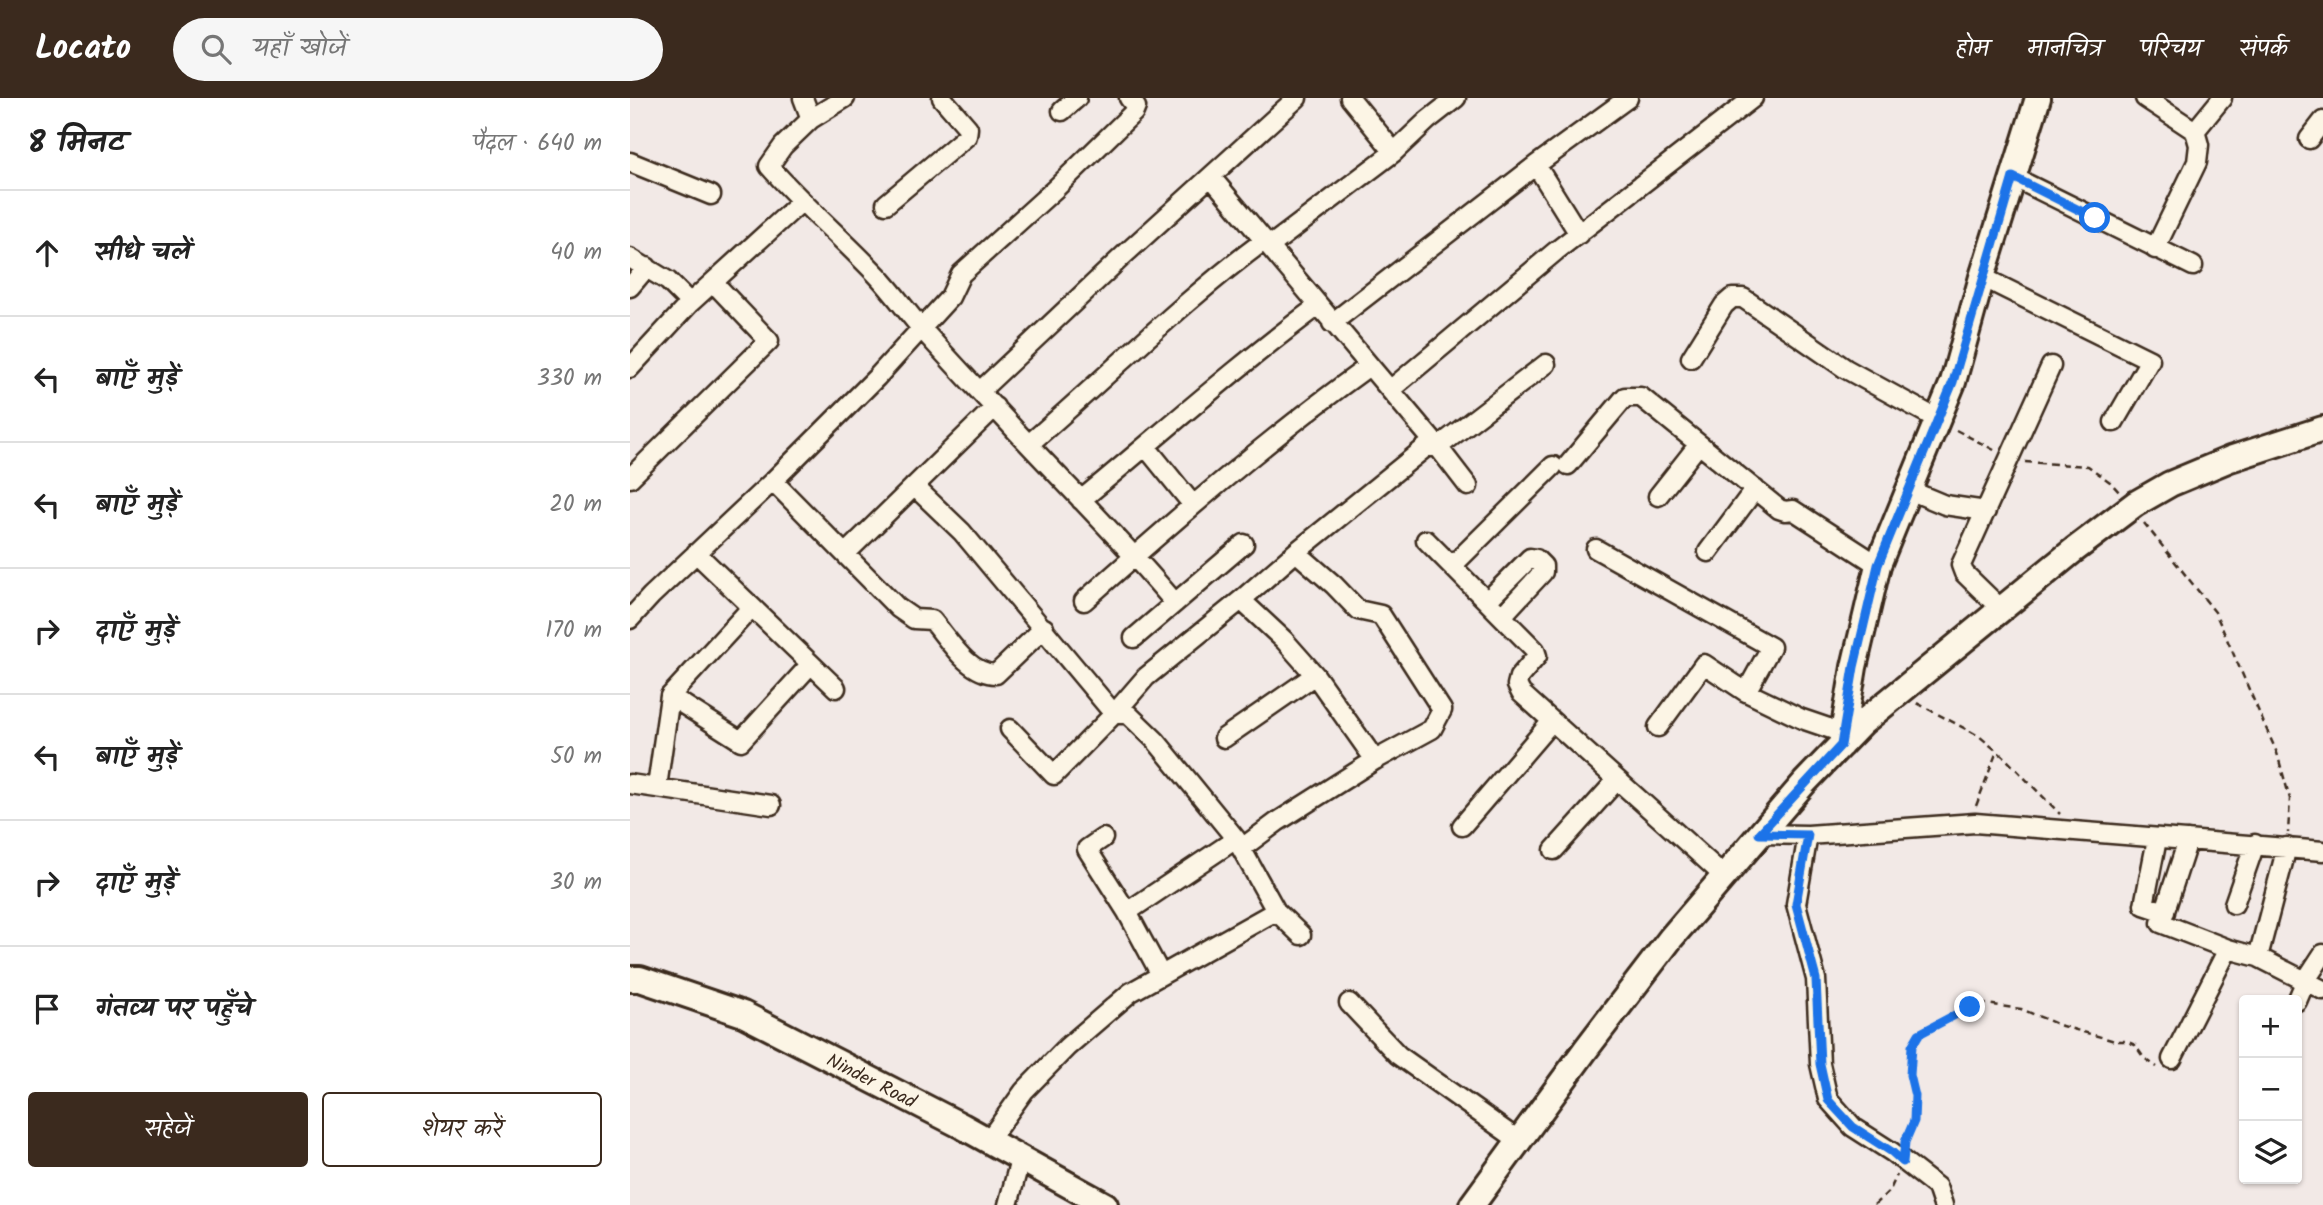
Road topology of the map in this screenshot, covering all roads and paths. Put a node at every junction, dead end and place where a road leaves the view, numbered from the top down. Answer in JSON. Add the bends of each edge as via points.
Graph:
{"nodes":[{"id":1,"x":803,"y":98,"type":"edge"},
{"id":2,"x":845,"y":98,"type":"edge"},
{"id":3,"x":942,"y":98,"type":"edge"},
{"id":4,"x":1077,"y":98,"type":"edge"},
{"id":5,"x":1129,"y":98,"type":"edge"},
{"id":6,"x":1297,"y":98,"type":"edge"},
{"id":7,"x":1350,"y":98,"type":"edge"},
{"id":8,"x":1628,"y":98,"type":"edge"},
{"id":9,"x":1753,"y":98,"type":"edge"},
{"id":10,"x":2038,"y":98,"type":"edge"},
{"id":11,"x":2145,"y":98,"type":"edge"},
{"id":12,"x":2222,"y":98,"type":"edge"},
{"id":13,"x":1448,"y":100,"type":"edge"},
{"id":14,"x":1062,"y":111,"type":"dead end"},
{"id":15,"x":811,"y":119,"type":"junction"},
{"id":16,"x":2323,"y":121,"type":"edge"},
{"id":17,"x":2195,"y":131,"type":"junction"},
{"id":18,"x":2309,"y":139,"type":"dead end"},
{"id":19,"x":1394,"y":152,"type":"junction"},
{"id":20,"x":630,"y":162,"type":"edge"},
{"id":21,"x":1536,"y":165,"type":"junction"},
{"id":22,"x":1212,"y":177,"type":"junction"},
{"id":23,"x":2013,"y":177,"type":"junction"},
{"id":24,"x":711,"y":195,"type":"dead end"},
{"id":25,"x":801,"y":202,"type":"junction"},
{"id":26,"x":886,"y":204,"type":"dead end"},
{"id":27,"x":1579,"y":234,"type":"junction"},
{"id":28,"x":1268,"y":243,"type":"junction"},
{"id":29,"x":2155,"y":248,"type":"junction"},
{"id":30,"x":630,"y":258,"type":"edge"},
{"id":31,"x":2193,"y":266,"type":"dead end"},
{"id":32,"x":647,"y":267,"type":"junction"},
{"id":33,"x":1982,"y":277,"type":"junction"},
{"id":34,"x":713,"y":282,"type":"junction"},
{"id":35,"x":630,"y":287,"type":"edge"},
{"id":36,"x":691,"y":303,"type":"junction"},
{"id":37,"x":1318,"y":306,"type":"junction"},
{"id":38,"x":1332,"y":323,"type":"junction"},
{"id":39,"x":923,"y":329,"type":"junction"},
{"id":40,"x":1691,"y":358,"type":"dead end"},
{"id":41,"x":1546,"y":363,"type":"dead end"},
{"id":42,"x":1369,"y":366,"type":"junction"},
{"id":43,"x":2050,"y":366,"type":"dead end"},
{"id":44,"x":630,"y":368,"type":"edge"},
{"id":45,"x":1390,"y":390,"type":"junction"},
{"id":46,"x":980,"y":391,"type":"junction"},
{"id":47,"x":995,"y":407,"type":"junction"},
{"id":48,"x":1938,"y":419,"type":"junction"},
{"id":49,"x":2114,"y":422,"type":"dead end"},
{"id":50,"x":2323,"y":429,"type":"edge"},
{"id":51,"x":1029,"y":444,"type":"junction"},
{"id":52,"x":1699,"y":444,"type":"junction"},
{"id":53,"x":1146,"y":447,"type":"junction"},
{"id":54,"x":1438,"y":447,"type":"junction"},
{"id":55,"x":2010,"y":457,"type":"junction"},
{"id":56,"x":630,"y":478,"type":"edge"},
{"id":57,"x":774,"y":481,"type":"junction"},
{"id":58,"x":915,"y":486,"type":"junction"},
{"id":59,"x":1468,"y":486,"type":"dead end"},
{"id":60,"x":1755,"y":489,"type":"junction"},
{"id":61,"x":1909,"y":490,"type":"junction"},
{"id":62,"x":1658,"y":496,"type":"dead end"},
{"id":63,"x":1081,"y":500,"type":"junction"},
{"id":64,"x":1193,"y":505,"type":"junction"},
{"id":65,"x":2132,"y":506,"type":"junction"},
{"id":66,"x":1986,"y":511,"type":"junction"},
{"id":67,"x":1426,"y":540,"type":"dead end"},
{"id":68,"x":1244,"y":544,"type":"dead end"},
{"id":69,"x":1596,"y":549,"type":"dead end"},
{"id":70,"x":1296,"y":552,"type":"junction"},
{"id":71,"x":1709,"y":552,"type":"dead end"},
{"id":72,"x":696,"y":553,"type":"junction"},
{"id":73,"x":845,"y":554,"type":"junction"},
{"id":74,"x":1136,"y":555,"type":"junction"},
{"id":75,"x":1878,"y":565,"type":"junction"},
{"id":76,"x":1452,"y":566,"type":"junction"},
{"id":77,"x":1241,"y":600,"type":"junction"},
{"id":78,"x":1084,"y":601,"type":"dead end"},
{"id":79,"x":1487,"y":601,"type":"junction"},
{"id":80,"x":1175,"y":603,"type":"junction"},
{"id":81,"x":751,"y":608,"type":"junction"},
{"id":82,"x":2002,"y":610,"type":"junction"},
{"id":83,"x":1502,"y":616,"type":"junction"},
{"id":84,"x":630,"y":620,"type":"edge"},
{"id":85,"x":1044,"y":628,"type":"junction"},
{"id":86,"x":1134,"y":638,"type":"dead end"},
{"id":87,"x":810,"y":665,"type":"junction"},
{"id":88,"x":1315,"y":675,"type":"junction"},
{"id":89,"x":836,"y":688,"type":"dead end"},
{"id":90,"x":1746,"y":692,"type":"junction"},
{"id":91,"x":1898,"y":694,"type":"junction"},
{"id":92,"x":670,"y":696,"type":"junction"},
{"id":93,"x":1114,"y":714,"type":"junction"},
{"id":94,"x":1552,"y":721,"type":"junction"},
{"id":95,"x":1658,"y":727,"type":"dead end"},
{"id":96,"x":1010,"y":729,"type":"dead end"},
{"id":97,"x":1224,"y":738,"type":"dead end"},
{"id":98,"x":1842,"y":739,"type":"junction"},
{"id":99,"x":1997,"y":751,"type":"junction"},
{"id":100,"x":1375,"y":760,"type":"junction"},
{"id":101,"x":1617,"y":780,"type":"junction"},
{"id":102,"x":630,"y":783,"type":"edge"},
{"id":103,"x":657,"y":787,"type":"junction"},
{"id":104,"x":771,"y":805,"type":"dead end"},
{"id":105,"x":1969,"y":823,"type":"junction"},
{"id":106,"x":1462,"y":826,"type":"dead end"},
{"id":107,"x":2074,"y":829,"type":"junction"},
{"id":108,"x":1759,"y":834,"type":"junction"},
{"id":109,"x":1808,"y":835,"type":"junction"},
{"id":110,"x":1102,"y":838,"type":"dead end"},
{"id":111,"x":2157,"y":839,"type":"junction"},
{"id":112,"x":2188,"y":840,"type":"junction"},
{"id":113,"x":1239,"y":843,"type":"junction"},
{"id":114,"x":2255,"y":844,"type":"junction"},
{"id":115,"x":2287,"y":847,"type":"junction"},
{"id":116,"x":1554,"y":850,"type":"dead end"},
{"id":117,"x":2323,"y":850,"type":"edge"},
{"id":118,"x":1723,"y":875,"type":"junction"},
{"id":119,"x":2234,"y":904,"type":"dead end"},
{"id":120,"x":1276,"y":911,"type":"junction"},
{"id":121,"x":1127,"y":912,"type":"junction"},
{"id":122,"x":2165,"y":912,"type":"junction"},
{"id":123,"x":1301,"y":934,"type":"dead end"},
{"id":124,"x":2228,"y":949,"type":"junction"},
{"id":125,"x":2323,"y":954,"type":"edge"},
{"id":126,"x":2258,"y":957,"type":"junction"},
{"id":127,"x":1161,"y":975,"type":"junction"},
{"id":128,"x":630,"y":979,"type":"edge"},
{"id":129,"x":2306,"y":980,"type":"junction"},
{"id":130,"x":2323,"y":990,"type":"edge"},
{"id":131,"x":2300,"y":995,"type":"edge"},
{"id":132,"x":1349,"y":1003,"type":"dead end"},
{"id":133,"x":2168,"y":1063,"type":"joint"},
{"id":134,"x":1518,"y":1140,"type":"junction"},
{"id":135,"x":988,"y":1141,"type":"junction"},
{"id":136,"x":1020,"y":1160,"type":"junction"},
{"id":137,"x":1903,"y":1162,"type":"junction"},
{"id":138,"x":1474,"y":1204,"type":"edge"},
{"id":139,"x":1008,"y":1205,"type":"edge"},
{"id":140,"x":1105,"y":1205,"type":"edge"},
{"id":141,"x":1874,"y":1205,"type":"edge"},
{"id":142,"x":1943,"y":1205,"type":"edge"}],
"edges":[{"from":1,"to":15,"type":"street"},
{"from":2,"to":15,"type":"street"},
{"from":3,"to":26,"type":"street","via":[[968,128],[967,136]]},
{"from":4,"to":14,"type":"street"},
{"from":5,"to":39,"type":"street","via":[[1136,107],[1134,112],[961,274],[950,297]]},
{"from":6,"to":22,"type":"street"},
{"from":7,"to":19,"type":"street"},
{"from":8,"to":21,"type":"street"},
{"from":9,"to":27,"type":"street"},
{"from":10,"to":23,"type":"street"},
{"from":11,"to":17,"type":"street"},
{"from":12,"to":17,"type":"street"},
{"from":13,"to":19,"type":"street"},
{"from":15,"to":25,"type":"street","via":[[769,166]]},
{"from":16,"to":18,"type":"street"},
{"from":17,"to":29,"type":"street","via":[[2197,162]]},
{"from":19,"to":28,"type":"street"},
{"from":20,"to":24,"type":"street"},
{"from":21,"to":27,"type":"street"},
{"from":21,"to":38,"type":"street"},
{"from":22,"to":28,"type":"street"},
{"from":22,"to":46,"type":"street"},
{"from":23,"to":29,"type":"street"},
{"from":23,"to":33,"type":"street"},
{"from":25,"to":34,"type":"street"},
{"from":25,"to":39,"type":"street","via":[[879,278]]},
{"from":27,"to":45,"type":"street"},
{"from":28,"to":37,"type":"street"},
{"from":28,"to":51,"type":"street","via":[[1209,282]]},
{"from":29,"to":31,"type":"street"},
{"from":30,"to":32,"type":"street"},
{"from":32,"to":35,"type":"street"},
{"from":32,"to":36,"type":"street"},
{"from":33,"to":48,"type":"street"},
{"from":33,"to":49,"type":"street","via":[[2150,360]]},
{"from":34,"to":36,"type":"street"},
{"from":34,"to":56,"type":"street","via":[[769,341]]},
{"from":36,"to":44,"type":"street"},
{"from":37,"to":38,"type":"street"},
{"from":37,"to":53,"type":"street"},
{"from":38,"to":42,"type":"street"},
{"from":39,"to":46,"type":"street"},
{"from":39,"to":57,"type":"street"},
{"from":40,"to":48,"type":"street","via":[[1724,305],[1732,298],[1743,298],[1846,369]]},
{"from":41,"to":54,"type":"street"},
{"from":42,"to":45,"type":"street"},
{"from":42,"to":64,"type":"street"},
{"from":43,"to":55,"type":"street"},
{"from":45,"to":54,"type":"street"},
{"from":46,"to":47,"type":"street"},
{"from":47,"to":51,"type":"street"},
{"from":47,"to":58,"type":"street"},
{"from":48,"to":55,"type":"path"},
{"from":48,"to":61,"type":"street"},
{"from":50,"to":65,"type":"street","via":[[2230,459]]},
{"from":51,"to":63,"type":"street"},
{"from":52,"to":60,"type":"street"},
{"from":52,"to":62,"type":"street"},
{"from":52,"to":76,"type":"street","via":[[1641,397],[1625,397],[1560,466]]},
{"from":53,"to":63,"type":"street"},
{"from":53,"to":64,"type":"street"},
{"from":54,"to":59,"type":"street"},
{"from":54,"to":70,"type":"street","via":[[1426,447]]},
{"from":55,"to":65,"type":"path","via":[[2024,463],[2088,466]]},
{"from":55,"to":66,"type":"street"},
{"from":57,"to":72,"type":"street"},
{"from":57,"to":73,"type":"street"},
{"from":58,"to":73,"type":"street"},
{"from":58,"to":85,"type":"street","via":[[962,532]]},
{"from":60,"to":71,"type":"street"},
{"from":60,"to":75,"type":"street","via":[[1779,509],[1793,510]]},
{"from":61,"to":66,"type":"street","via":[[1945,505]]},
{"from":61,"to":75,"type":"street"},
{"from":63,"to":74,"type":"street"},
{"from":64,"to":74,"type":"street"},
{"from":65,"to":82,"type":"street"},
{"from":65,"to":115,"type":"path","via":[[2216,612],[2277,753],[2290,799]]},
{"from":66,"to":82,"type":"street","via":[[1961,565]]},
{"from":67,"to":76,"type":"street"},
{"from":68,"to":80,"type":"street"},
{"from":69,"to":90,"type":"street","via":[[1771,647]]},
{"from":70,"to":77,"type":"street"},
{"from":70,"to":100,"type":"street","via":[[1358,610],[1381,615],[1442,710],[1432,729]]},
{"from":72,"to":81,"type":"street"},
{"from":72,"to":84,"type":"street"},
{"from":73,"to":85,"type":"street","via":[[898,608],[914,620],[932,620],[979,671],[996,674]]},
{"from":74,"to":78,"type":"street"},
{"from":74,"to":80,"type":"street"},
{"from":75,"to":98,"type":"street"},
{"from":76,"to":79,"type":"street"},
{"from":77,"to":88,"type":"street"},
{"from":77,"to":93,"type":"street","via":[[1146,677]]},
{"from":79,"to":83,"type":"street"},
{"from":79,"to":83,"type":"street","via":[[1530,558],[1543,566],[1543,572]]},
{"from":80,"to":86,"type":"street"},
{"from":81,"to":87,"type":"street"},
{"from":81,"to":92,"type":"street"},
{"from":82,"to":91,"type":"street"},
{"from":83,"to":94,"type":"street","via":[[1537,656],[1517,685]]},
{"from":85,"to":93,"type":"street"},
{"from":87,"to":89,"type":"street"},
{"from":87,"to":92,"type":"street","via":[[741,741]]},
{"from":88,"to":97,"type":"street"},
{"from":88,"to":100,"type":"street"},
{"from":90,"to":95,"type":"street","via":[[1704,664]]},
{"from":90,"to":98,"type":"street"},
{"from":91,"to":98,"type":"street"},
{"from":91,"to":99,"type":"path","via":[[1979,736]]},
{"from":92,"to":103,"type":"street"},
{"from":93,"to":96,"type":"street","via":[[1054,775]]},
{"from":93,"to":113,"type":"street","via":[[1128,714],[1156,741]]},
{"from":94,"to":101,"type":"street"},
{"from":94,"to":106,"type":"street"},
{"from":98,"to":108,"type":"street"},
{"from":99,"to":105,"type":"path"},
{"from":99,"to":107,"type":"path"},
{"from":100,"to":113,"type":"street"},
{"from":101,"to":116,"type":"street"},
{"from":101,"to":118,"type":"street"},
{"from":102,"to":103,"type":"street"},
{"from":103,"to":104,"type":"street"},
{"from":105,"to":107,"type":"street"},
{"from":105,"to":109,"type":"street"},
{"from":107,"to":111,"type":"street"},
{"from":108,"to":109,"type":"street"},
{"from":108,"to":118,"type":"street"},
{"from":109,"to":137,"type":"street","via":[[1796,904],[1816,979],[1820,1064],[1828,1100],[1853,1127]]},
{"from":110,"to":121,"type":"street","via":[[1087,849]]},
{"from":111,"to":112,"type":"street"},
{"from":111,"to":122,"type":"street","via":[[2144,905]]},
{"from":112,"to":114,"type":"street"},
{"from":112,"to":122,"type":"street"},
{"from":113,"to":120,"type":"street"},
{"from":113,"to":121,"type":"street"},
{"from":114,"to":115,"type":"street"},
{"from":114,"to":119,"type":"street"},
{"from":115,"to":117,"type":"street"},
{"from":115,"to":126,"type":"street"},
{"from":118,"to":134,"type":"street"},
{"from":120,"to":123,"type":"street"},
{"from":120,"to":127,"type":"street"},
{"from":121,"to":127,"type":"street"},
{"from":122,"to":124,"type":"street","via":[[2161,923]]},
{"from":124,"to":126,"type":"street"},
{"from":124,"to":133,"type":"street"},
{"from":125,"to":129,"type":"street"},
{"from":126,"to":129,"type":"street"},
{"from":127,"to":135,"type":"street","via":[[1131,992],[1067,1047],[1024,1091]]},
{"from":128,"to":135,"type":"street","name":"Ninder Road","via":[[743,1014]]},
{"from":129,"to":130,"type":"street"},
{"from":129,"to":131,"type":"street"},
{"from":132,"to":134,"type":"street","via":[[1398,1055]]},
{"from":133,"to":137,"type":"path","via":[[2155,1066],[2126,1041],[2062,1026],[2021,1009],[1987,1004],[1970,1007],[1919,1034],[1912,1046],[1915,1111]]},
{"from":134,"to":138,"type":"street"},
{"from":135,"to":136,"type":"street","name":"Ninder Road"},
{"from":136,"to":139,"type":"street"},
{"from":136,"to":140,"type":"street","name":"Ninder Road"},
{"from":137,"to":141,"type":"path","via":[[1890,1190]]},
{"from":137,"to":142,"type":"street","via":[[1937,1187]]}]}
